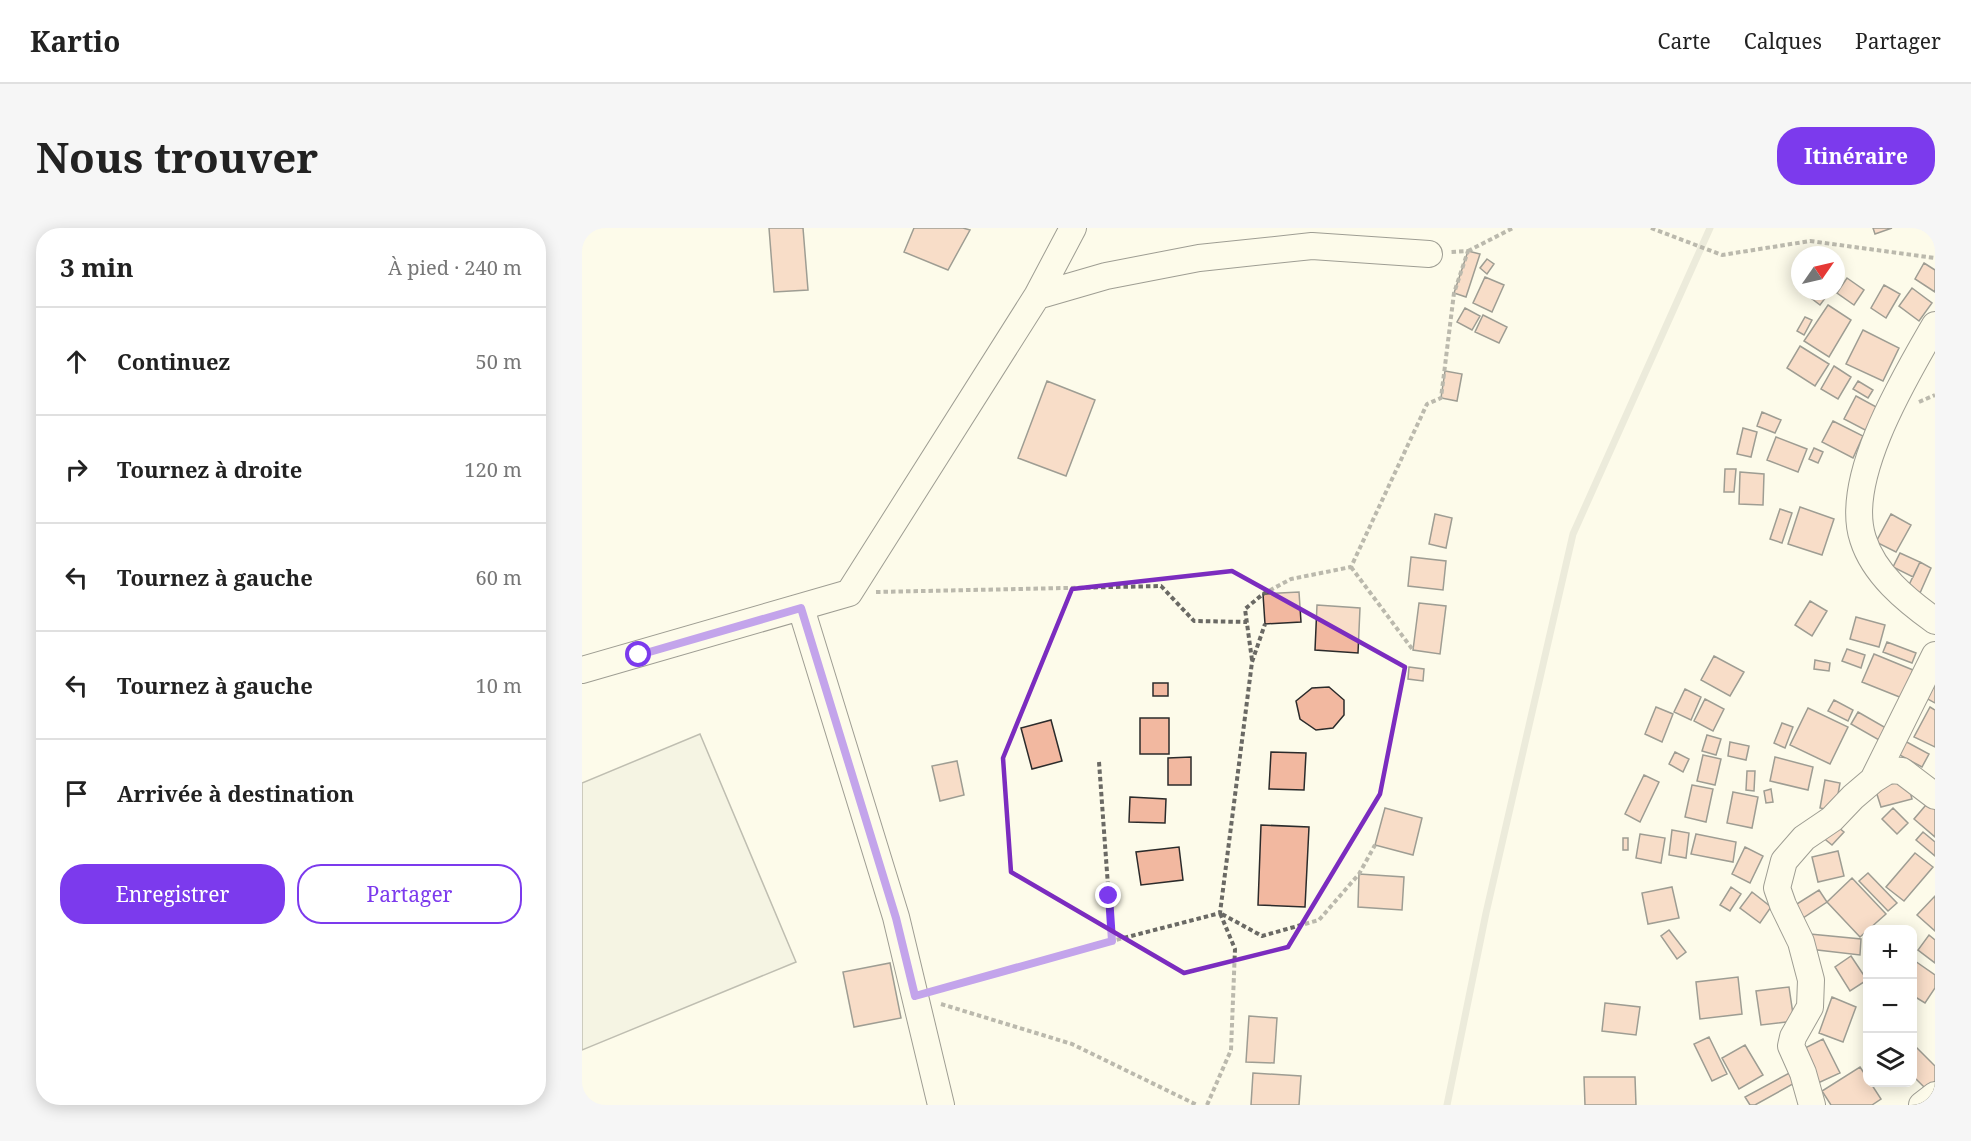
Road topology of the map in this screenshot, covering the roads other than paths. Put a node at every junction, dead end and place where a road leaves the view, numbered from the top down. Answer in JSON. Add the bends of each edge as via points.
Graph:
{"nodes":[{"id":1,"x":1073,"y":228,"type":"edge"},
{"id":2,"x":1429,"y":254,"type":"road end"},
{"id":3,"x":1037,"y":296,"type":"junction"},
{"id":4,"x":1935,"y":325,"type":"edge"},
{"id":5,"x":801,"y":608,"type":"junction"},
{"id":6,"x":1935,"y":621,"type":"edge"},
{"id":7,"x":1935,"y":655,"type":"edge"},
{"id":8,"x":582,"y":670,"type":"edge"},
{"id":9,"x":1873,"y":780,"type":"junction"},
{"id":10,"x":1935,"y":796,"type":"edge"},
{"id":11,"x":1935,"y":1095,"type":"edge"},
{"id":12,"x":941,"y":1105,"type":"edge"},
{"id":13,"x":1812,"y":1105,"type":"edge"},
{"id":14,"x":1922,"y":1105,"type":"edge"}],
"edges":[{"from":1,"to":3,"type":"street"},
{"from":2,"to":3,"type":"street","via":[[1312,246],[1233,254],[1106,276]]},
{"from":3,"to":5,"type":"street","via":[[849,593]]},
{"from":4,"to":6,"type":"street","via":[[1886,418],[1865,469],[1858,518],[1863,540],[1876,566],[1894,587]]},
{"from":5,"to":8,"type":"street"},
{"from":5,"to":12,"type":"street","via":[[896,918]]},
{"from":7,"to":9,"type":"street"},
{"from":9,"to":10,"type":"street","via":[[1889,770],[1902,771]]},
{"from":9,"to":13,"type":"street","via":[[1832,819],[1804,838],[1784,861],[1777,888],[1802,942],[1810,980],[1810,1007],[1791,1046]]},
{"from":11,"to":14,"type":"street"}]}
